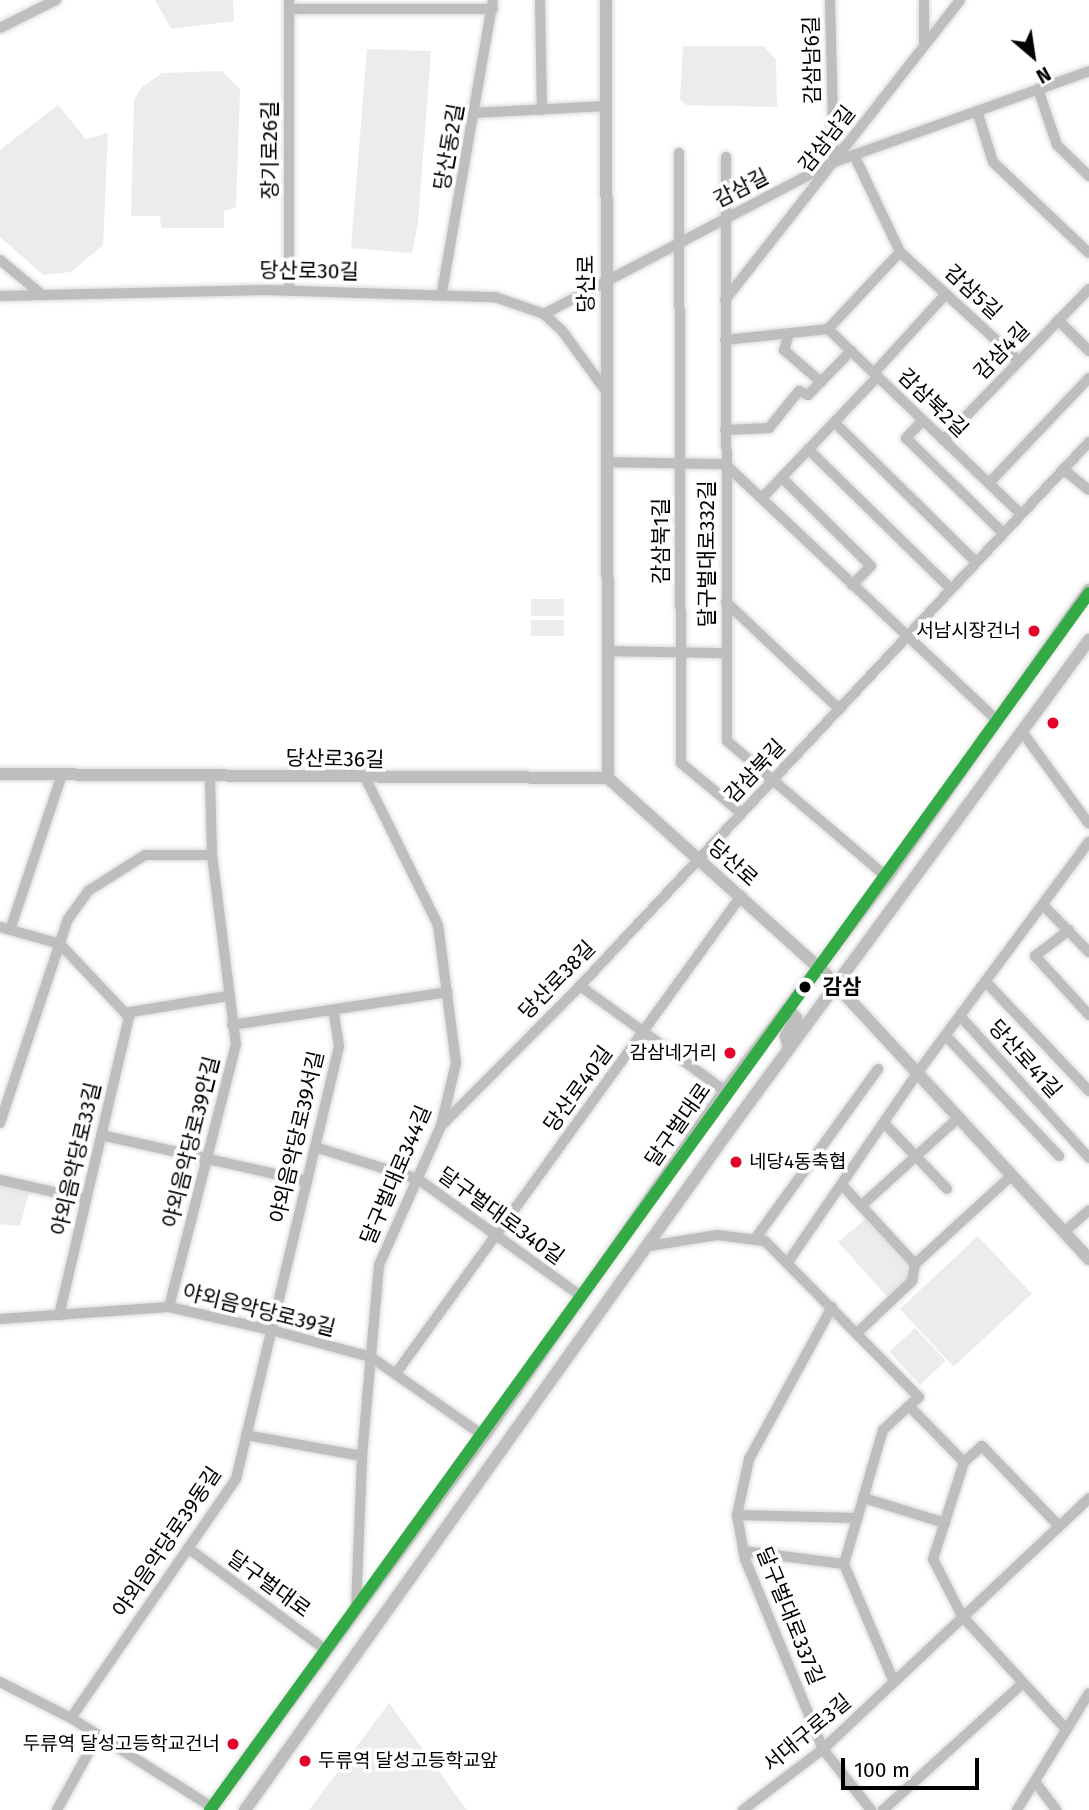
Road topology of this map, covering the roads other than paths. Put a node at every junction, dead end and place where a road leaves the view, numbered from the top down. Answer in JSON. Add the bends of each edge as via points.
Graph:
{"nodes":[{"id":1,"x":56,"y":0,"type":"edge"},
{"id":2,"x":540,"y":0,"type":"edge"},
{"id":3,"x":606,"y":0,"type":"edge"},
{"id":4,"x":830,"y":0,"type":"edge"},
{"id":5,"x":924,"y":0,"type":"edge"},
{"id":6,"x":960,"y":0,"type":"edge"},
{"id":7,"x":289,"y":4,"type":"edge"},
{"id":8,"x":346,"y":4,"type":"edge"},
{"id":9,"x":391,"y":4,"type":"edge"},
{"id":10,"x":493,"y":4,"type":"edge"},
{"id":11,"x":0,"y":28,"type":"edge"},
{"id":12,"x":924,"y":46,"type":"junction"},
{"id":13,"x":1089,"y":71,"type":"edge"},
{"id":14,"x":1038,"y":89,"type":"junction"},
{"id":15,"x":606,"y":106,"type":"junction"},
{"id":16,"x":542,"y":110,"type":"junction"},
{"id":17,"x":978,"y":111,"type":"junction"},
{"id":18,"x":474,"y":113,"type":"junction"},
{"id":19,"x":679,"y":153,"type":"dead end"},
{"id":20,"x":854,"y":155,"type":"junction"},
{"id":21,"x":726,"y":157,"type":"dead end"},
{"id":22,"x":834,"y":162,"type":"junction"},
{"id":23,"x":1089,"y":176,"type":"edge"},
{"id":24,"x":724,"y":218,"type":"junction"},
{"id":25,"x":679,"y":241,"type":"junction"},
{"id":26,"x":900,"y":252,"type":"junction"},
{"id":27,"x":1089,"y":253,"type":"edge"},
{"id":28,"x":0,"y":260,"type":"edge"},
{"id":29,"x":606,"y":278,"type":"junction"},
{"id":30,"x":1089,"y":289,"type":"edge"},
{"id":31,"x":289,"y":290,"type":"junction"},
{"id":32,"x":442,"y":292,"type":"junction"},
{"id":33,"x":40,"y":293,"type":"junction"},
{"id":34,"x":946,"y":294,"type":"junction"},
{"id":35,"x":0,"y":296,"type":"edge"},
{"id":36,"x":724,"y":300,"type":"junction"},
{"id":37,"x":544,"y":314,"type":"junction"},
{"id":38,"x":1058,"y":320,"type":"junction"},
{"id":39,"x":828,"y":329,"type":"junction"},
{"id":40,"x":789,"y":333,"type":"junction"},
{"id":41,"x":725,"y":340,"type":"junction"},
{"id":42,"x":851,"y":351,"type":"junction"},
{"id":43,"x":1089,"y":351,"type":"edge"},
{"id":44,"x":1019,"y":361,"type":"junction"},
{"id":45,"x":876,"y":374,"type":"junction"},
{"id":46,"x":1089,"y":378,"type":"edge"},
{"id":47,"x":821,"y":382,"type":"junction"},
{"id":48,"x":606,"y":391,"type":"junction"},
{"id":49,"x":923,"y":420,"type":"junction"},
{"id":50,"x":834,"y":422,"type":"junction"},
{"id":51,"x":725,"y":430,"type":"junction"},
{"id":52,"x":943,"y":439,"type":"junction"},
{"id":53,"x":1089,"y":442,"type":"edge"},
{"id":54,"x":808,"y":450,"type":"junction"},
{"id":55,"x":606,"y":462,"type":"junction"},
{"id":56,"x":680,"y":463,"type":"junction"},
{"id":57,"x":726,"y":464,"type":"junction"},
{"id":58,"x":1063,"y":469,"type":"junction"},
{"id":59,"x":782,"y":478,"type":"junction"},
{"id":60,"x":989,"y":483,"type":"junction"},
{"id":61,"x":1089,"y":490,"type":"edge"},
{"id":62,"x":762,"y":498,"type":"junction"},
{"id":63,"x":1021,"y":514,"type":"junction"},
{"id":64,"x":1003,"y":533,"type":"junction"},
{"id":65,"x":976,"y":562,"type":"junction"},
{"id":66,"x":852,"y":584,"type":"junction"},
{"id":67,"x":951,"y":589,"type":"junction"},
{"id":68,"x":1089,"y":590,"type":"edge"},
{"id":69,"x":726,"y":601,"type":"junction"},
{"id":70,"x":907,"y":636,"type":"junction"},
{"id":71,"x":1089,"y":640,"type":"edge"},
{"id":72,"x":607,"y":651,"type":"junction"},
{"id":73,"x":680,"y":652,"type":"junction"},
{"id":74,"x":727,"y":653,"type":"junction"},
{"id":75,"x":839,"y":709,"type":"junction"},
{"id":76,"x":996,"y":719,"type":"junction"},
{"id":77,"x":1023,"y":733,"type":"junction"},
{"id":78,"x":0,"y":774,"type":"edge"},
{"id":79,"x":62,"y":775,"type":"junction"},
{"id":80,"x":209,"y":777,"type":"junction"},
{"id":81,"x":608,"y":778,"type":"junction"},
{"id":82,"x":366,"y":779,"type":"junction"},
{"id":83,"x":773,"y":780,"type":"junction"},
{"id":84,"x":741,"y":813,"type":"junction"},
{"id":85,"x":1089,"y":824,"type":"edge"},
{"id":86,"x":1089,"y":842,"type":"edge"},
{"id":87,"x":212,"y":855,"type":"junction"},
{"id":88,"x":699,"y":859,"type":"junction"},
{"id":89,"x":887,"y":877,"type":"junction"},
{"id":90,"x":741,"y":896,"type":"junction"},
{"id":91,"x":1043,"y":905,"type":"junction"},
{"id":92,"x":5,"y":928,"type":"edge"},
{"id":93,"x":1069,"y":930,"type":"junction"},
{"id":94,"x":60,"y":944,"type":"junction"},
{"id":95,"x":1089,"y":952,"type":"edge"},
{"id":96,"x":819,"y":968,"type":"junction"},
{"id":97,"x":986,"y":982,"type":"junction"},
{"id":98,"x":580,"y":986,"type":"junction"},
{"id":99,"x":837,"y":986,"type":"junction"},
{"id":100,"x":447,"y":992,"type":"junction"},
{"id":101,"x":228,"y":996,"type":"junction"},
{"id":102,"x":788,"y":1009,"type":"junction"},
{"id":103,"x":332,"y":1010,"type":"junction"},
{"id":104,"x":125,"y":1013,"type":"junction"},
{"id":105,"x":1089,"y":1015,"type":"edge"},
{"id":106,"x":960,"y":1016,"type":"junction"},
{"id":107,"x":232,"y":1025,"type":"junction"},
{"id":108,"x":643,"y":1032,"type":"junction"},
{"id":109,"x":946,"y":1036,"type":"junction"},
{"id":110,"x":789,"y":1048,"type":"junction"},
{"id":111,"x":878,"y":1069,"type":"dead end"},
{"id":112,"x":918,"y":1072,"type":"junction"},
{"id":113,"x":1088,"y":1087,"type":"edge"},
{"id":114,"x":725,"y":1091,"type":"junction"},
{"id":115,"x":959,"y":1117,"type":"junction"},
{"id":116,"x":0,"y":1123,"type":"edge"},
{"id":117,"x":884,"y":1123,"type":"junction"},
{"id":118,"x":442,"y":1126,"type":"junction"},
{"id":119,"x":101,"y":1135,"type":"junction"},
{"id":120,"x":315,"y":1147,"type":"junction"},
{"id":121,"x":916,"y":1156,"type":"junction"},
{"id":122,"x":1059,"y":1156,"type":"dead end"},
{"id":123,"x":207,"y":1158,"type":"junction"},
{"id":124,"x":1089,"y":1158,"type":"edge"},
{"id":125,"x":1012,"y":1175,"type":"junction"},
{"id":126,"x":418,"y":1179,"type":"junction"},
{"id":127,"x":0,"y":1180,"type":"edge"},
{"id":128,"x":307,"y":1181,"type":"junction"},
{"id":129,"x":842,"y":1185,"type":"junction"},
{"id":130,"x":947,"y":1189,"type":"dead end"},
{"id":131,"x":86,"y":1199,"type":"junction"},
{"id":132,"x":861,"y":1206,"type":"junction"},
{"id":133,"x":1089,"y":1210,"type":"edge"},
{"id":134,"x":1064,"y":1232,"type":"junction"},
{"id":135,"x":496,"y":1235,"type":"junction"},
{"id":136,"x":755,"y":1239,"type":"junction"},
{"id":137,"x":649,"y":1246,"type":"junction"},
{"id":138,"x":1089,"y":1259,"type":"edge"},
{"id":139,"x":788,"y":1262,"type":"junction"},
{"id":140,"x":915,"y":1264,"type":"junction"},
{"id":141,"x":582,"y":1297,"type":"junction"},
{"id":142,"x":169,"y":1307,"type":"junction"},
{"id":143,"x":832,"y":1307,"type":"junction"},
{"id":144,"x":59,"y":1315,"type":"junction"},
{"id":145,"x":2,"y":1319,"type":"edge"},
{"id":146,"x":271,"y":1330,"type":"junction"},
{"id":147,"x":0,"y":1332,"type":"edge"},
{"id":148,"x":857,"y":1333,"type":"junction"},
{"id":149,"x":371,"y":1357,"type":"junction"},
{"id":150,"x":399,"y":1369,"type":"dead end"},
{"id":151,"x":909,"y":1406,"type":"junction"},
{"id":152,"x":246,"y":1435,"type":"junction"},
{"id":153,"x":484,"y":1436,"type":"junction"},
{"id":154,"x":362,"y":1457,"type":"junction"},
{"id":155,"x":964,"y":1462,"type":"junction"},
{"id":156,"x":864,"y":1498,"type":"junction"},
{"id":157,"x":1089,"y":1498,"type":"edge"},
{"id":158,"x":737,"y":1515,"type":"junction"},
{"id":159,"x":858,"y":1518,"type":"junction"},
{"id":160,"x":945,"y":1523,"type":"junction"},
{"id":161,"x":1059,"y":1526,"type":"junction"},
{"id":162,"x":188,"y":1548,"type":"junction"},
{"id":163,"x":743,"y":1551,"type":"junction"},
{"id":164,"x":844,"y":1564,"type":"junction"},
{"id":165,"x":356,"y":1608,"type":"junction"},
{"id":166,"x":962,"y":1616,"type":"junction"},
{"id":167,"x":326,"y":1650,"type":"junction"},
{"id":168,"x":0,"y":1682,"type":"edge"},
{"id":169,"x":894,"y":1682,"type":"junction"},
{"id":170,"x":1022,"y":1684,"type":"junction"},
{"id":171,"x":1089,"y":1692,"type":"edge"},
{"id":172,"x":71,"y":1718,"type":"junction"},
{"id":173,"x":1066,"y":1729,"type":"junction"},
{"id":174,"x":98,"y":1735,"type":"junction"},
{"id":175,"x":823,"y":1749,"type":"junction"},
{"id":176,"x":1036,"y":1783,"type":"junction"},
{"id":177,"x":211,"y":1809,"type":"edge"},
{"id":178,"x":58,"y":1810,"type":"edge"},
{"id":179,"x":245,"y":1810,"type":"edge"},
{"id":180,"x":743,"y":1810,"type":"edge"},
{"id":181,"x":870,"y":1810,"type":"edge"},
{"id":182,"x":883,"y":1810,"type":"edge"},
{"id":183,"x":1017,"y":1810,"type":"edge"},
{"id":184,"x":1056,"y":1810,"type":"edge"}],
"edges":[{"from":1,"to":11,"type":"street"},
{"from":2,"to":16,"type":"street"},
{"from":3,"to":15,"type":"main road","name":"당산로"},
{"from":4,"to":22,"type":"street","name":"감삼남6길"},
{"from":5,"to":12,"type":"street"},
{"from":6,"to":12,"type":"street","name":"감삼남길"},
{"from":7,"to":8,"type":"street","name":"장기로26길"},
{"from":7,"to":31,"type":"street","name":"장기로26길"},
{"from":8,"to":9,"type":"street","name":"장기로26길"},
{"from":9,"to":10,"type":"street","name":"당산동2길"},
{"from":10,"to":18,"type":"street","name":"당산동2길"},
{"from":12,"to":22,"type":"street","name":"감삼남길"},
{"from":13,"to":14,"type":"street","name":"감삼길"},
{"from":14,"to":17,"type":"street","name":"감삼길"},
{"from":14,"to":23,"type":"street","via":[[1057,145]]},
{"from":15,"to":16,"type":"street"},
{"from":15,"to":29,"type":"main road","name":"당산로"},
{"from":16,"to":18,"type":"street"},
{"from":17,"to":20,"type":"street","name":"감삼길"},
{"from":17,"to":27,"type":"street","via":[[993,162]]},
{"from":18,"to":32,"type":"street","name":"당산동2길"},
{"from":19,"to":25,"type":"street","name":"감삼길"},
{"from":20,"to":22,"type":"street","name":"감삼길"},
{"from":20,"to":26,"type":"street","name":"감삼5길"},
{"from":21,"to":24,"type":"street","name":"달구벌대로332길"},
{"from":22,"to":24,"type":"street","name":"감삼길"},
{"from":22,"to":36,"type":"street","name":"감삼남길"},
{"from":24,"to":25,"type":"street","name":"감삼길"},
{"from":24,"to":36,"type":"street","name":"달구벌대로332길"},
{"from":25,"to":29,"type":"street","name":"감삼길"},
{"from":25,"to":56,"type":"street","name":"감삼북1길"},
{"from":26,"to":34,"type":"street","name":"감삼5길"},
{"from":26,"to":39,"type":"street"},
{"from":28,"to":33,"type":"street"},
{"from":29,"to":37,"type":"street"},
{"from":29,"to":48,"type":"main road","name":"당산로"},
{"from":30,"to":38,"type":"street","name":"감삼4길"},
{"from":31,"to":32,"type":"street","name":"당산로30길"},
{"from":31,"to":33,"type":"street","name":"당산로30길"},
{"from":32,"to":37,"type":"street","name":"당산로30길","via":[[495,297]]},
{"from":33,"to":35,"type":"street","name":"당산로30길"},
{"from":34,"to":44,"type":"street","name":"감삼5길"},
{"from":34,"to":45,"type":"street"},
{"from":36,"to":41,"type":"street","name":"달구벌대로332길"},
{"from":37,"to":48,"type":"street","via":[[563,332]]},
{"from":38,"to":43,"type":"street"},
{"from":38,"to":44,"type":"street","name":"감삼4길"},
{"from":39,"to":40,"type":"street"},
{"from":39,"to":42,"type":"street","name":"감삼북2길"},
{"from":40,"to":41,"type":"street"},
{"from":40,"to":47,"type":"street","via":[[784,350]]},
{"from":41,"to":51,"type":"street","name":"달구벌대로332길"},
{"from":42,"to":45,"type":"street","name":"감삼북2길"},
{"from":42,"to":47,"type":"street"},
{"from":44,"to":52,"type":"street","name":"감삼4길"},
{"from":45,"to":49,"type":"street","name":"감삼북2길"},
{"from":45,"to":50,"type":"street"},
{"from":46,"to":60,"type":"street"},
{"from":47,"to":51,"type":"street","via":[[808,395],[799,391],[769,428]]},
{"from":48,"to":55,"type":"main road","name":"당산로"},
{"from":49,"to":52,"type":"street","name":"감삼북2길"},
{"from":49,"to":64,"type":"street","via":[[906,438]]},
{"from":50,"to":54,"type":"street"},
{"from":50,"to":65,"type":"street"},
{"from":51,"to":57,"type":"street","name":"달구벌대로332길"},
{"from":52,"to":60,"type":"street","name":"감삼북2길"},
{"from":53,"to":58,"type":"street","name":"감삼북길"},
{"from":54,"to":59,"type":"street"},
{"from":54,"to":67,"type":"street"},
{"from":55,"to":56,"type":"street"},
{"from":55,"to":72,"type":"main road","name":"당산로"},
{"from":56,"to":57,"type":"street"},
{"from":56,"to":73,"type":"street","name":"감삼북1길"},
{"from":57,"to":62,"type":"street"},
{"from":57,"to":69,"type":"street","name":"달구벌대로332길"},
{"from":58,"to":61,"type":"street"},
{"from":58,"to":63,"type":"street","name":"감삼북길"},
{"from":59,"to":62,"type":"street"},
{"from":59,"to":66,"type":"street","via":[[871,566]]},
{"from":60,"to":63,"type":"street","name":"감삼북2길"},
{"from":62,"to":66,"type":"street"},
{"from":63,"to":64,"type":"street","name":"감삼북길"},
{"from":64,"to":65,"type":"street","name":"감삼북길"},
{"from":65,"to":67,"type":"street","name":"감삼북길"},
{"from":66,"to":70,"type":"street"},
{"from":67,"to":70,"type":"street","name":"감삼북길"},
{"from":68,"to":76,"type":"main road","name":"달구벌대로"},
{"from":69,"to":74,"type":"street","name":"달구벌대로332길"},
{"from":69,"to":75,"type":"street"},
{"from":70,"to":75,"type":"street","name":"감삼북길"},
{"from":70,"to":76,"type":"street"},
{"from":71,"to":77,"type":"main road"},
{"from":72,"to":73,"type":"street"},
{"from":72,"to":81,"type":"main road","name":"당산로"},
{"from":73,"to":74,"type":"street"},
{"from":73,"to":84,"type":"street","name":"감삼북1길","via":[[681,763]]},
{"from":74,"to":83,"type":"street","name":"달구벌대로332길","via":[[727,741]]},
{"from":75,"to":83,"type":"street","name":"감삼북길"},
{"from":76,"to":89,"type":"main road","name":"달구벌대로"},
{"from":77,"to":85,"type":"street"},
{"from":77,"to":99,"type":"main road"},
{"from":78,"to":79,"type":"main road","name":"당산로36길"},
{"from":79,"to":80,"type":"main road","name":"당산로36길"},
{"from":79,"to":92,"type":"street"},
{"from":80,"to":82,"type":"main road","name":"당산로36길"},
{"from":80,"to":87,"type":"street","name":"야외음악당로39안길"},
{"from":81,"to":82,"type":"main road","name":"당산로36길"},
{"from":81,"to":88,"type":"main road","name":"당산로"},
{"from":82,"to":100,"type":"street","name":"달구벌대로344길","via":[[438,925]]},
{"from":83,"to":84,"type":"street","name":"감삼북길"},
{"from":83,"to":89,"type":"street","name":"달구벌대로332길"},
{"from":84,"to":88,"type":"street","name":"감삼북길"},
{"from":86,"to":91,"type":"street","name":"당산로41길"},
{"from":87,"to":94,"type":"street","via":[[145,855],[120,867],[88,891],[68,919]]},
{"from":87,"to":101,"type":"street","name":"야외음악당로39안길"},
{"from":88,"to":90,"type":"main road","name":"당산로"},
{"from":88,"to":98,"type":"street","name":"당산로38길"},
{"from":89,"to":96,"type":"main road","name":"달구벌대로"},
{"from":90,"to":96,"type":"main road","name":"당산로"},
{"from":90,"to":108,"type":"street","name":"당산로40길"},
{"from":91,"to":93,"type":"street"},
{"from":91,"to":97,"type":"street","name":"당산로41길"},
{"from":92,"to":94,"type":"street"},
{"from":93,"to":95,"type":"street"},
{"from":93,"to":105,"type":"street","via":[[1035,956]]},
{"from":94,"to":104,"type":"street"},
{"from":94,"to":116,"type":"street"},
{"from":96,"to":99,"type":"main road","name":"당산로"},
{"from":96,"to":102,"type":"main road","name":"달구벌대로"},
{"from":97,"to":106,"type":"street","name":"당산로41길"},
{"from":97,"to":113,"type":"street"},
{"from":98,"to":108,"type":"street"},
{"from":98,"to":118,"type":"street","name":"당산로38길"},
{"from":99,"to":110,"type":"main road"},
{"from":99,"to":112,"type":"main road","name":"당산로"},
{"from":100,"to":103,"type":"street"},
{"from":100,"to":118,"type":"street","name":"달구벌대로344길","via":[[456,1063]]},
{"from":101,"to":104,"type":"street"},
{"from":101,"to":107,"type":"street","name":"야외음악당로39안길"},
{"from":102,"to":110,"type":"main road","via":[[796,1018],[786,1036]]},
{"from":102,"to":114,"type":"main road","name":"달구벌대로"},
{"from":103,"to":107,"type":"street"},
{"from":103,"to":120,"type":"street","name":"야외음악당로39서길","via":[[339,1046]]},
{"from":104,"to":119,"type":"street","name":"야외음악당로33길","via":[[129,1017]]},
{"from":106,"to":109,"type":"street","name":"당산로41길"},
{"from":106,"to":124,"type":"street","name":"당산로41길"},
{"from":107,"to":123,"type":"street","name":"야외음악당로39안길","via":[[236,1045]]},
{"from":108,"to":114,"type":"street"},
{"from":108,"to":135,"type":"street","name":"당산로40길"},
{"from":109,"to":112,"type":"street","name":"당산로41길"},
{"from":109,"to":122,"type":"street","name":"당산로41길"},
{"from":110,"to":137,"type":"main road"},
{"from":111,"to":136,"type":"street"},
{"from":112,"to":115,"type":"main road","name":"당산로"},
{"from":112,"to":117,"type":"street"},
{"from":114,"to":141,"type":"main road","name":"달구벌대로"},
{"from":115,"to":121,"type":"street"},
{"from":115,"to":125,"type":"main road","name":"당산로"},
{"from":117,"to":121,"type":"street"},
{"from":117,"to":129,"type":"street"},
{"from":118,"to":126,"type":"street","name":"달구벌대로344길"},
{"from":119,"to":123,"type":"street"},
{"from":119,"to":131,"type":"street","name":"야외음악당로33길"},
{"from":120,"to":126,"type":"street","name":"달구벌대로340길"},
{"from":120,"to":128,"type":"street","name":"야외음악당로39서길"},
{"from":121,"to":130,"type":"street"},
{"from":121,"to":132,"type":"street"},
{"from":123,"to":128,"type":"street"},
{"from":123,"to":142,"type":"street","name":"야외음악당로39안길"},
{"from":125,"to":134,"type":"main road","name":"당산로"},
{"from":125,"to":140,"type":"street"},
{"from":126,"to":135,"type":"street","name":"달구벌대로340길"},
{"from":126,"to":149,"type":"street","name":"달구벌대로344길","via":[[379,1265]]},
{"from":127,"to":131,"type":"street"},
{"from":128,"to":146,"type":"street","name":"야외음악당로39서길"},
{"from":129,"to":132,"type":"street"},
{"from":129,"to":139,"type":"street"},
{"from":131,"to":144,"type":"street","name":"야외음악당로33길"},
{"from":132,"to":140,"type":"street"},
{"from":133,"to":134,"type":"street"},
{"from":134,"to":138,"type":"main road","name":"당산로"},
{"from":135,"to":141,"type":"street","name":"달구벌대로340길"},
{"from":135,"to":150,"type":"street"},
{"from":136,"to":137,"type":"street","via":[[716,1235]]},
{"from":136,"to":139,"type":"street","via":[[765,1241]]},
{"from":137,"to":179,"type":"main road"},
{"from":139,"to":143,"type":"street"},
{"from":140,"to":148,"type":"street","via":[[912,1281]]},
{"from":141,"to":153,"type":"main road","name":"달구벌대로"},
{"from":142,"to":144,"type":"street","name":"야외음악당로39길"},
{"from":142,"to":146,"type":"street","name":"야외음악당로39길"},
{"from":143,"to":148,"type":"street"},
{"from":143,"to":158,"type":"street","name":"달구벌대로337길","via":[[749,1459]]},
{"from":144,"to":145,"type":"street","name":"야외음악당로39길"},
{"from":145,"to":147,"type":"street"},
{"from":146,"to":149,"type":"street","name":"야외음악당로39길"},
{"from":146,"to":152,"type":"street","name":"야외음악당로39동길"},
{"from":148,"to":151,"type":"street","via":[[919,1397]]},
{"from":149,"to":153,"type":"street","name":"야외음악당로39길"},
{"from":149,"to":154,"type":"street","name":"달구벌대로344길"},
{"from":151,"to":155,"type":"street"},
{"from":151,"to":156,"type":"street","via":[[883,1430]]},
{"from":152,"to":154,"type":"street"},
{"from":152,"to":162,"type":"street","name":"야외음악당로39동길","via":[[236,1479]]},
{"from":153,"to":165,"type":"main road","name":"달구벌대로"},
{"from":154,"to":165,"type":"street","name":"달구벌대로344길"},
{"from":155,"to":160,"type":"street"},
{"from":155,"to":161,"type":"street","via":[[982,1446]]},
{"from":156,"to":159,"type":"street"},
{"from":156,"to":160,"type":"street"},
{"from":157,"to":161,"type":"street","name":"서대구로3길"},
{"from":158,"to":159,"type":"street"},
{"from":158,"to":163,"type":"street","name":"달구벌대로337길"},
{"from":159,"to":164,"type":"street"},
{"from":160,"to":166,"type":"street","via":[[933,1559]]},
{"from":161,"to":166,"type":"street","name":"서대구로3길"},
{"from":162,"to":167,"type":"street","name":"달구벌대로"},
{"from":162,"to":172,"type":"street","name":"야외음악당로39동길"},
{"from":163,"to":164,"type":"street"},
{"from":163,"to":175,"type":"street","name":"달구벌대로337길"},
{"from":164,"to":169,"type":"street"},
{"from":165,"to":167,"type":"main road","name":"달구벌대로"},
{"from":166,"to":169,"type":"street","name":"서대구로3길"},
{"from":166,"to":170,"type":"street"},
{"from":167,"to":177,"type":"main road","name":"달구벌대로"},
{"from":168,"to":172,"type":"street"},
{"from":169,"to":175,"type":"street","name":"서대구로3길"},
{"from":170,"to":173,"type":"street"},
{"from":170,"to":182,"type":"street"},
{"from":171,"to":173,"type":"street"},
{"from":172,"to":174,"type":"street"},
{"from":173,"to":176,"type":"street"},
{"from":174,"to":177,"type":"street"},
{"from":174,"to":178,"type":"street"},
{"from":175,"to":180,"type":"street","name":"서대구로3길"},
{"from":175,"to":181,"type":"street","name":"달구벌대로337길"},
{"from":176,"to":183,"type":"street"},
{"from":176,"to":184,"type":"street"}]}
